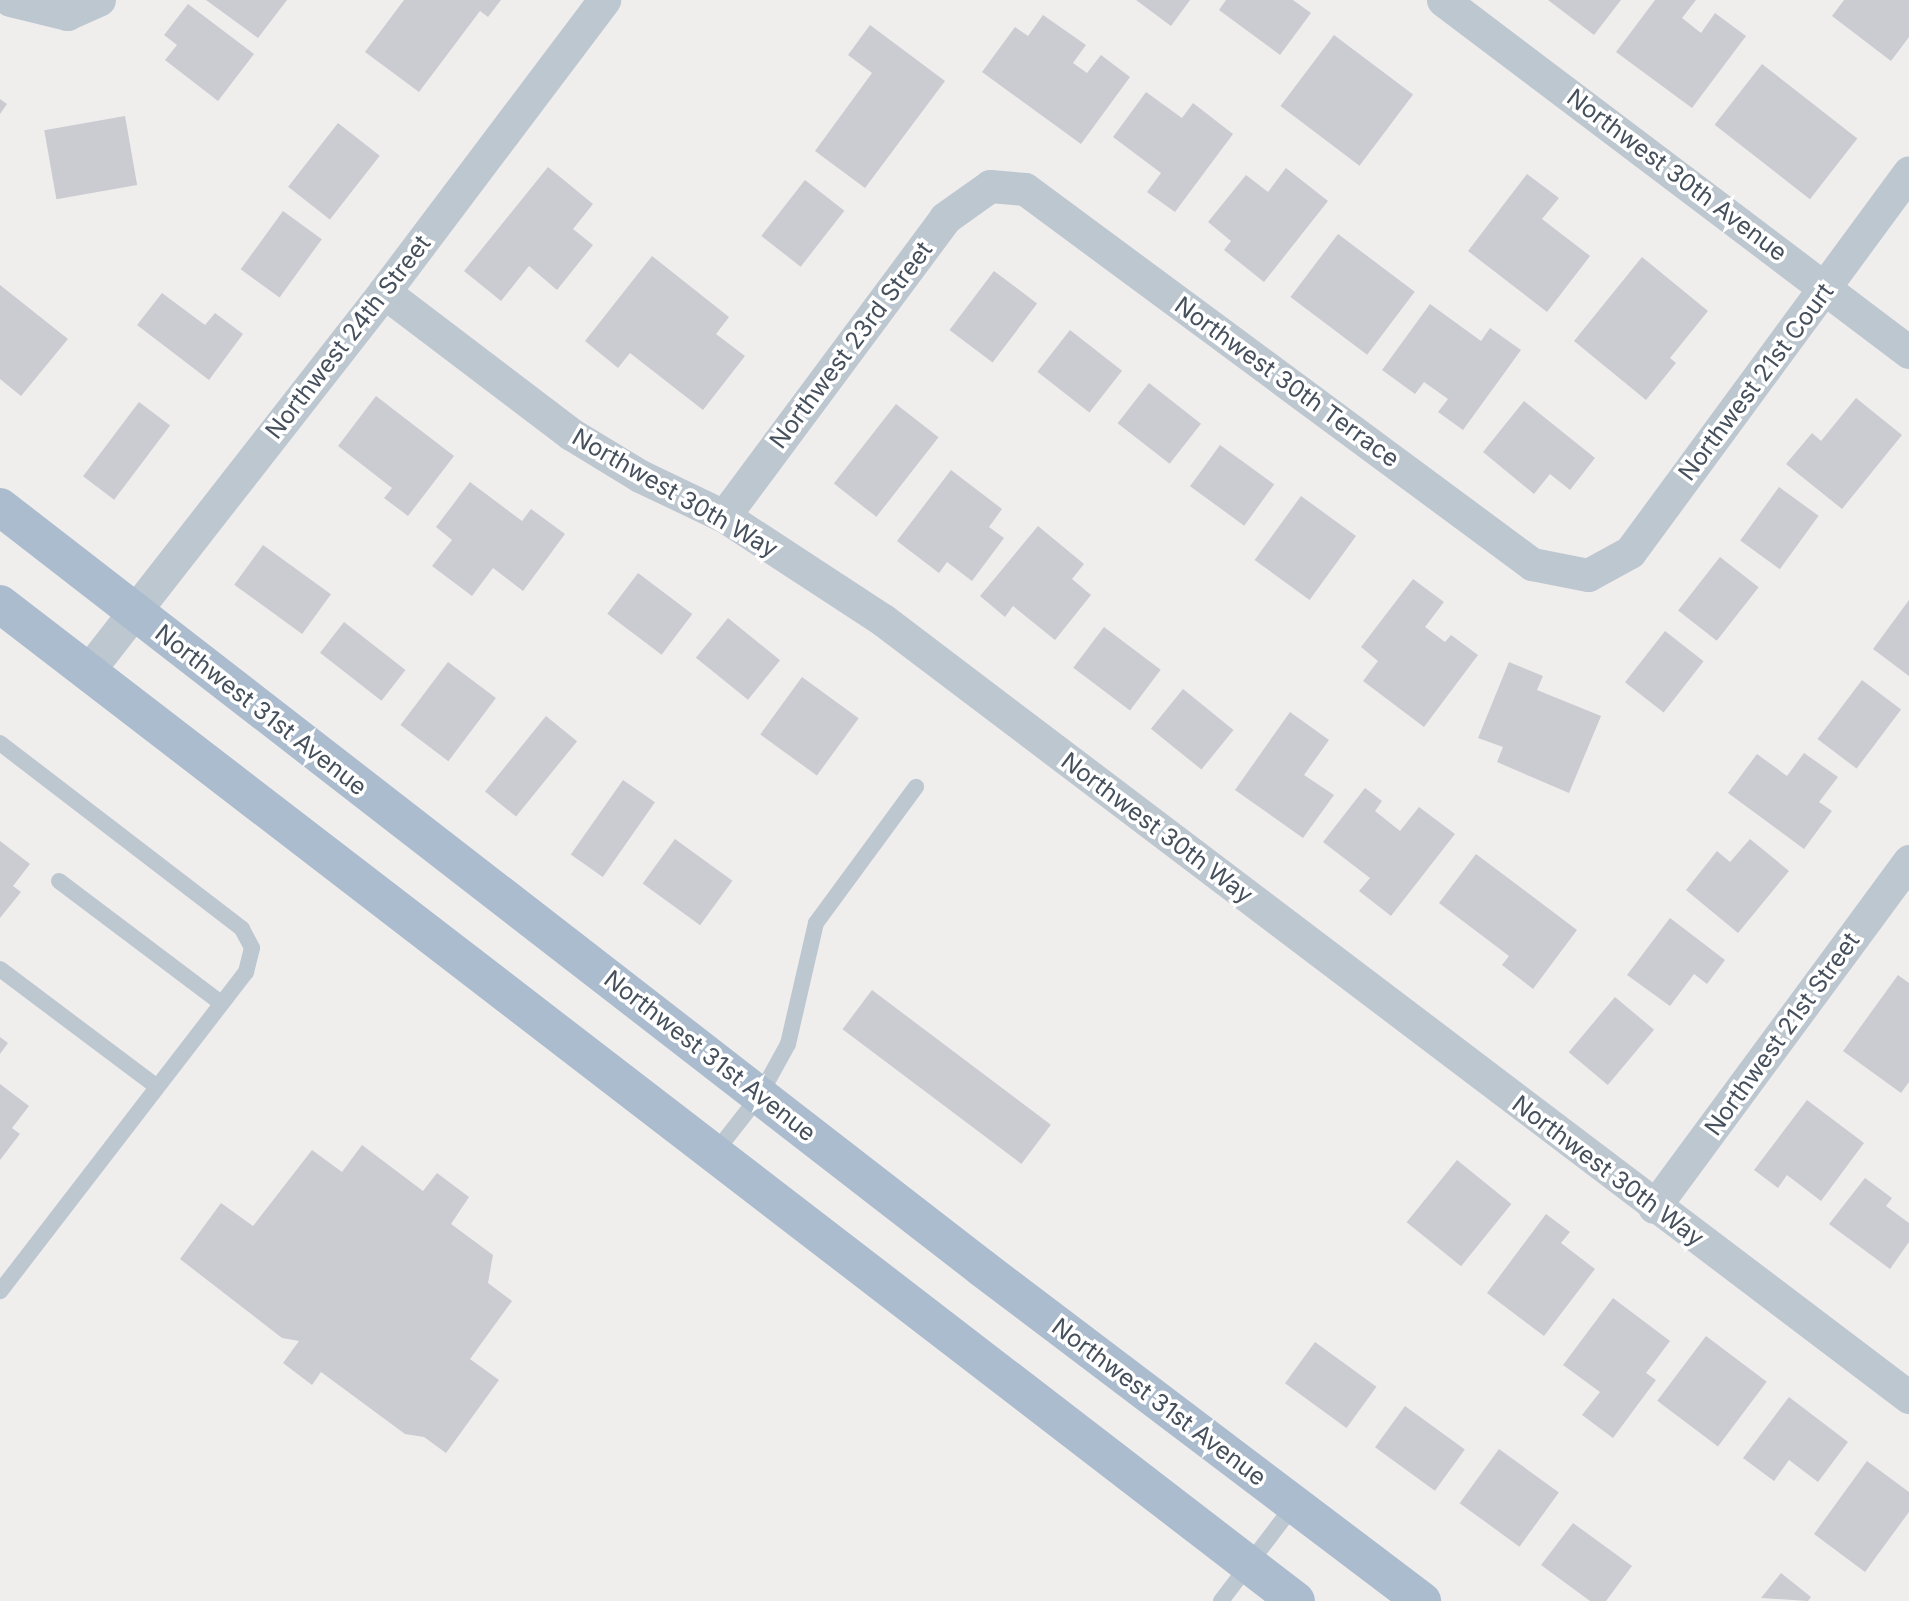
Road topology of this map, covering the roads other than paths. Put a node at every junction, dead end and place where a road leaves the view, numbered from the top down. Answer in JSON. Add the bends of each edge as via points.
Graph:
{"nodes":[{"id":1,"x":10,"y":0,"type":"edge"},
{"id":2,"x":99,"y":0,"type":"edge"},
{"id":3,"x":604,"y":0,"type":"edge"},
{"id":4,"x":1443,"y":0,"type":"edge"},
{"id":5,"x":1909,"y":172,"type":"edge"},
{"id":6,"x":990,"y":186,"type":"joint"},
{"id":7,"x":1826,"y":287,"type":"junction"},
{"id":8,"x":384,"y":292,"type":"junction"},
{"id":9,"x":1909,"y":352,"type":"edge"},
{"id":10,"x":0,"y":508,"type":"edge"},
{"id":11,"x":724,"y":516,"type":"junction"},
{"id":12,"x":1588,"y":575,"type":"joint"},
{"id":13,"x":0,"y":604,"type":"edge"},
{"id":14,"x":135,"y":612,"type":"junction"},
{"id":15,"x":88,"y":671,"type":"junction"},
{"id":16,"x":0,"y":743,"type":"edge"},
{"id":17,"x":916,"y":787,"type":"dead end"},
{"id":18,"x":1906,"y":872,"type":"edge"},
{"id":19,"x":59,"y":880,"type":"dead end"},
{"id":20,"x":0,"y":969,"type":"edge"},
{"id":21,"x":221,"y":1003,"type":"junction"},
{"id":22,"x":157,"y":1087,"type":"junction"},
{"id":23,"x":760,"y":1095,"type":"junction"},
{"id":24,"x":712,"y":1155,"type":"junction"},
{"id":25,"x":1654,"y":1207,"type":"junction"},
{"id":26,"x":0,"y":1291,"type":"edge"},
{"id":27,"x":1909,"y":1397,"type":"edge"},
{"id":28,"x":1294,"y":1505,"type":"junction"},
{"id":29,"x":1248,"y":1565,"type":"junction"},
{"id":30,"x":1221,"y":1601,"type":"edge"},
{"id":31,"x":1296,"y":1601,"type":"edge"},
{"id":32,"x":1422,"y":1601,"type":"edge"}],
"edges":[{"from":1,"to":2,"type":"street","via":[[67,15]]},
{"from":3,"to":8,"type":"street","name":"Northwest 24th Street"},
{"from":4,"to":7,"type":"street","name":"Northwest 30th Avenue"},
{"from":5,"to":7,"type":"street","name":"Northwest 21st Court"},
{"from":6,"to":11,"type":"street","name":"Northwest 23rd Street","via":[[945,218]]},
{"from":6,"to":12,"type":"street","name":"Northwest 30th Terrace","via":[[1026,188],[1532,564]]},
{"from":7,"to":9,"type":"street","name":"Northwest 30th Avenue"},
{"from":7,"to":12,"type":"street","name":"Northwest 21st Court","via":[[1630,552]]},
{"from":8,"to":11,"type":"street","name":"Northwest 30th Way","via":[[571,434],[640,476]]},
{"from":8,"to":14,"type":"street","name":"Northwest 24th Street"},
{"from":10,"to":14,"type":"main road","name":"Northwest 31st Avenue"},
{"from":11,"to":25,"type":"street","name":"Northwest 30th Way","via":[[883,620]]},
{"from":13,"to":15,"type":"main road"},
{"from":14,"to":15,"type":"street","name":"Northwest 24th Street"},
{"from":14,"to":23,"type":"main road","name":"Northwest 31st Avenue"},
{"from":15,"to":24,"type":"main road"},
{"from":16,"to":21,"type":"lane","via":[[242,929],[253,948],[246,972]]},
{"from":17,"to":23,"type":"lane","via":[[816,923],[788,1044]]},
{"from":18,"to":25,"type":"street","name":"Northwest 21st Street"},
{"from":19,"to":21,"type":"lane"},
{"from":20,"to":22,"type":"lane"},
{"from":21,"to":22,"type":"lane"},
{"from":22,"to":26,"type":"lane"},
{"from":23,"to":24,"type":"lane"},
{"from":23,"to":28,"type":"main road","name":"Northwest 31st Avenue"},
{"from":24,"to":29,"type":"main road"},
{"from":25,"to":27,"type":"street","name":"Northwest 30th Way"},
{"from":28,"to":29,"type":"lane"},
{"from":28,"to":32,"type":"main road","name":"Northwest 31st Avenue"},
{"from":29,"to":30,"type":"lane"},
{"from":29,"to":31,"type":"main road"}]}
